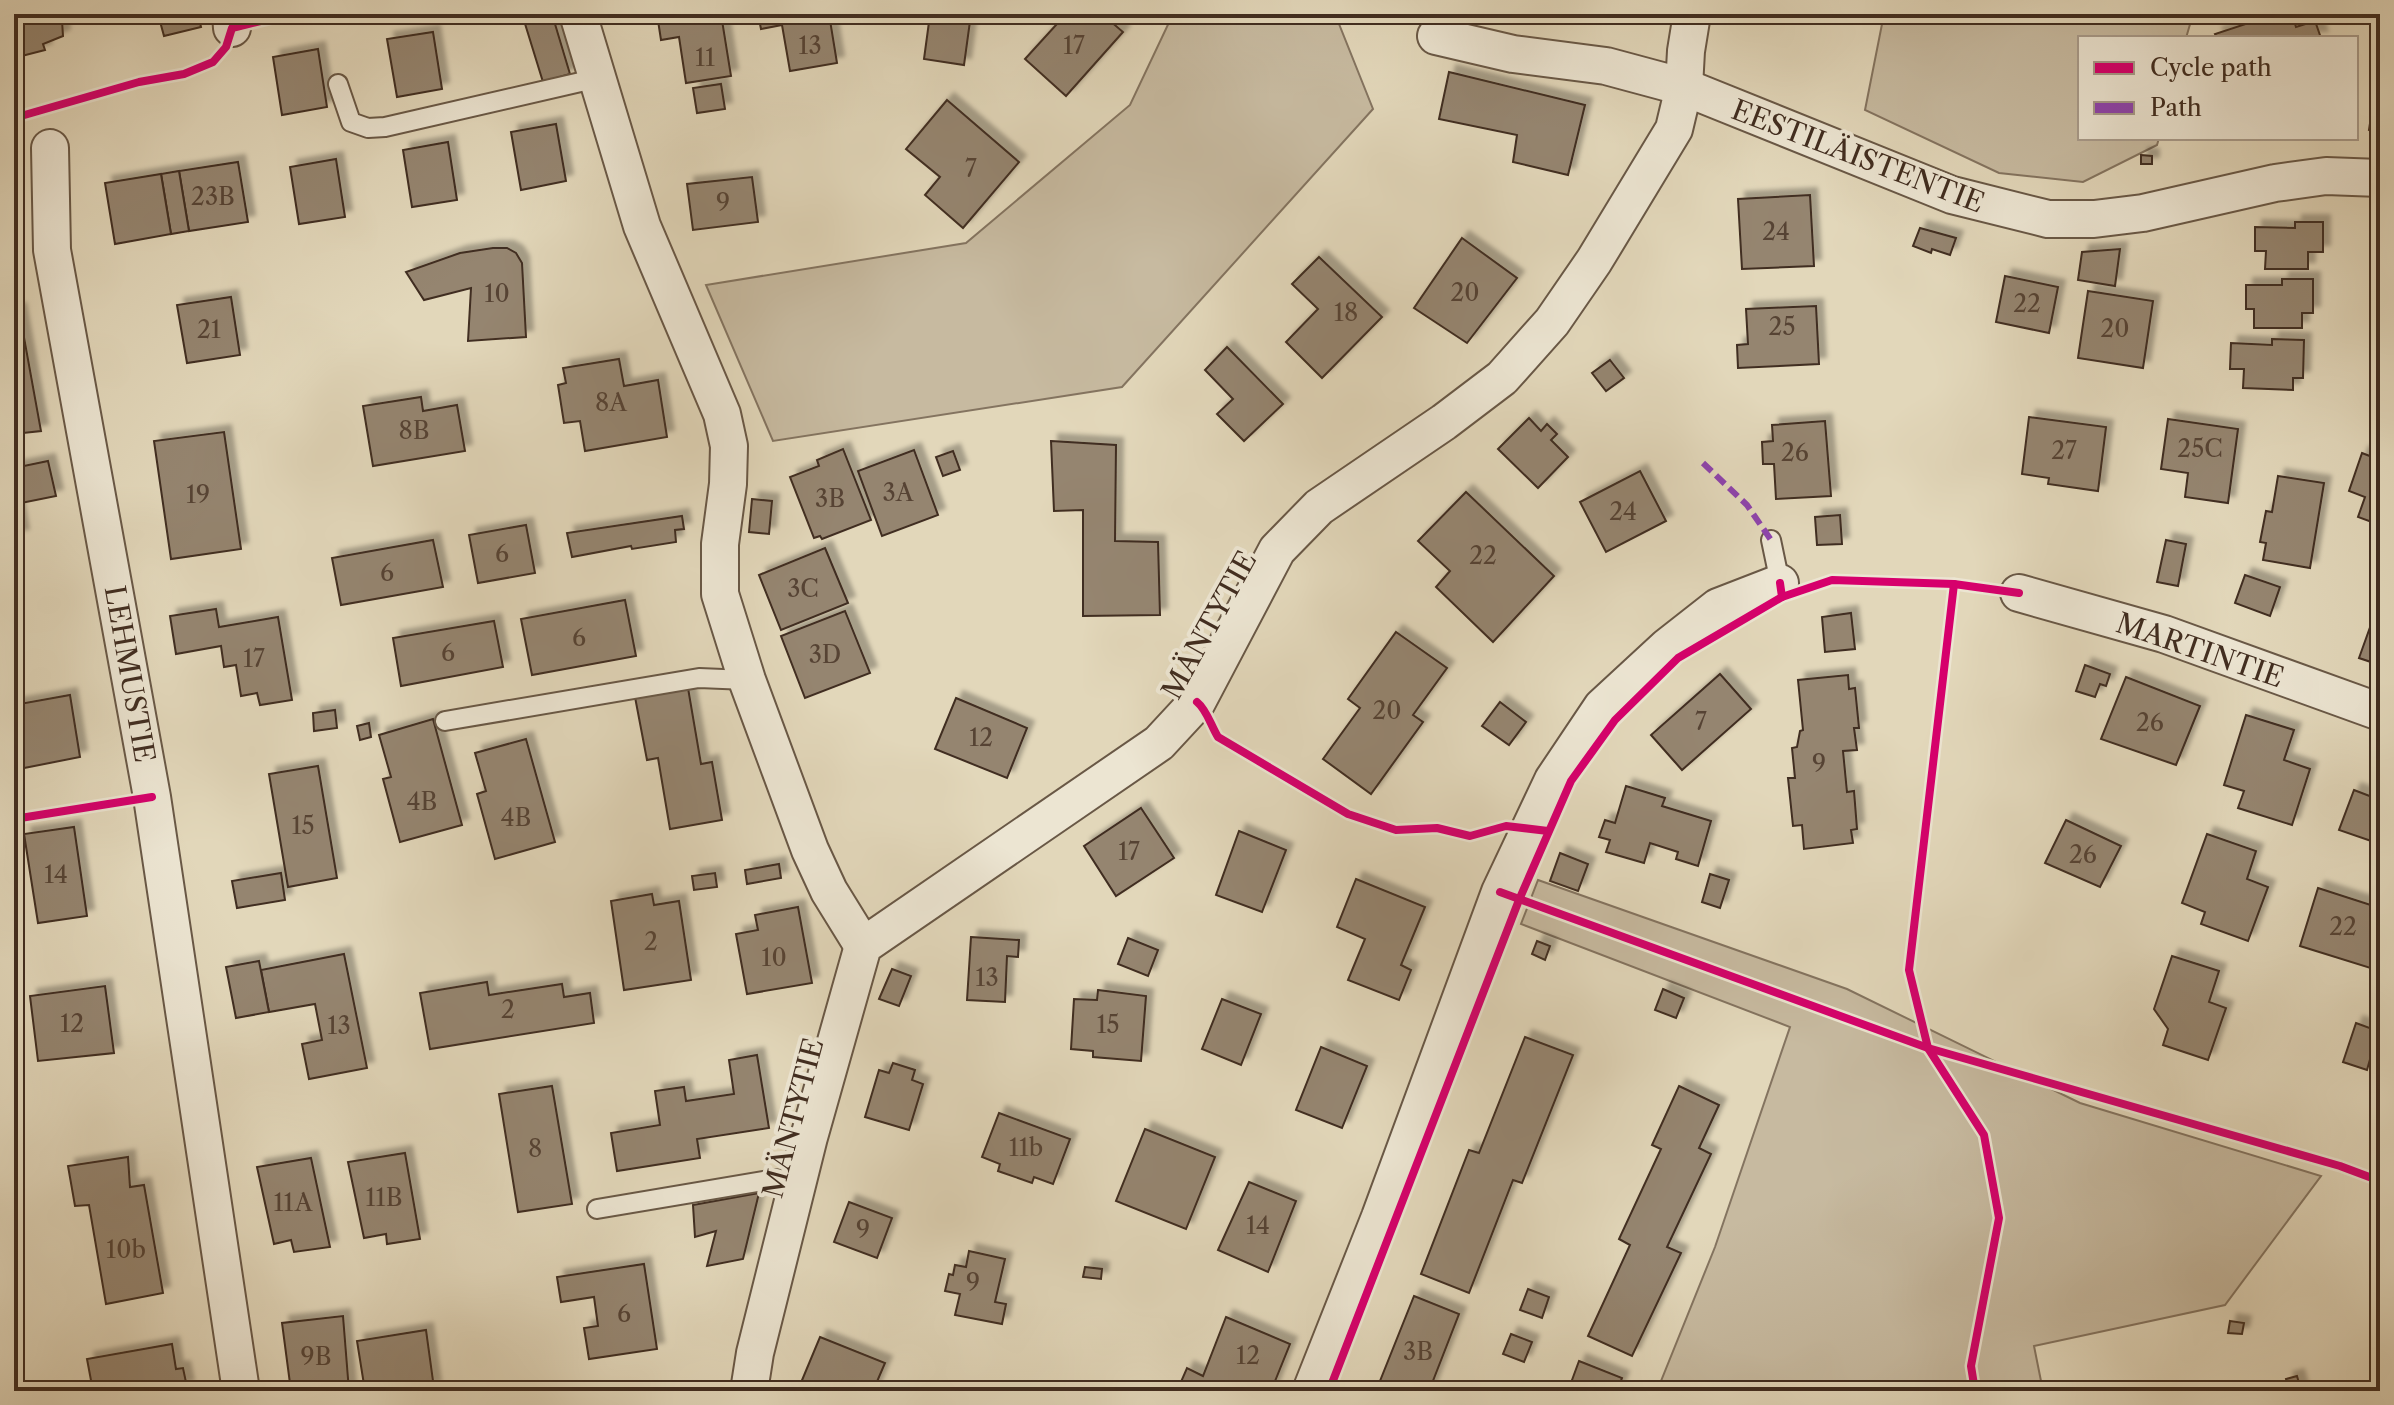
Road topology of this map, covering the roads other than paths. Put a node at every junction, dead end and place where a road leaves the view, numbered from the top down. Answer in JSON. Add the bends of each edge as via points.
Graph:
{"nodes":[{"id":1,"x":578,"y":14,"type":"edge"},
{"id":2,"x":1692,"y":14,"type":"edge"},
{"id":3,"x":1436,"y":36,"type":"dead end"},
{"id":4,"x":598,"y":78,"type":"junction"},
{"id":5,"x":338,"y":84,"type":"dead end"},
{"id":6,"x":1684,"y":87,"type":"junction"},
{"id":7,"x":50,"y":148,"type":"dead end"},
{"id":8,"x":2380,"y":178,"type":"edge"},
{"id":9,"x":1771,"y":540,"type":"dead end"},
{"id":10,"x":1780,"y":583,"type":"joint"},
{"id":11,"x":2019,"y":593,"type":"dead end"},
{"id":12,"x":747,"y":680,"type":"junction"},
{"id":13,"x":2380,"y":712,"type":"edge"},
{"id":14,"x":445,"y":721,"type":"dead end"},
{"id":15,"x":863,"y":946,"type":"junction"},
{"id":16,"x":797,"y":1183,"type":"junction"},
{"id":17,"x":597,"y":1209,"type":"dead end"},
{"id":18,"x":241,"y":1391,"type":"edge"},
{"id":19,"x":749,"y":1391,"type":"edge"},
{"id":20,"x":1311,"y":1391,"type":"edge"}],
"edges":[{"from":1,"to":4,"type":"street"},
{"from":2,"to":6,"type":"street","name":"MÄNTYTIE"},
{"from":3,"to":6,"type":"street","name":"EESTILÄISTENTIE","via":[[1513,54],[1606,66]]},
{"from":4,"to":5,"type":"lane","via":[[368,128],[351,122]]},
{"from":4,"to":12,"type":"street","via":[[642,226],[722,414],[729,446],[720,594]]},
{"from":6,"to":8,"type":"street","name":"EESTILÄISTENTIE","via":[[1952,195],[2048,219],[2143,213],[2326,176]]},
{"from":6,"to":15,"type":"street","name":"MÄNTYTIE","via":[[1674,129],[1552,322],[1502,378],[1319,507],[1277,550],[1197,702],[1159,743]]},
{"from":7,"to":18,"type":"street","name":"LEHMUSTIE","via":[[52,250],[152,797]]},
{"from":9,"to":10,"type":"lane"},
{"from":10,"to":20,"type":"street","via":[[1718,607],[1667,647],[1602,707],[1553,780],[1500,892]]},
{"from":11,"to":13,"type":"street","name":"MARTINTIE","via":[[2164,634]]},
{"from":12,"to":14,"type":"lane","via":[[699,678]]},
{"from":12,"to":15,"type":"street","via":[[810,850]]},
{"from":15,"to":16,"type":"street","name":"MÄNTYTIE"},
{"from":16,"to":17,"type":"lane","via":[[775,1179]]},
{"from":16,"to":19,"type":"street","name":"MÄNTYTIE"}]}
